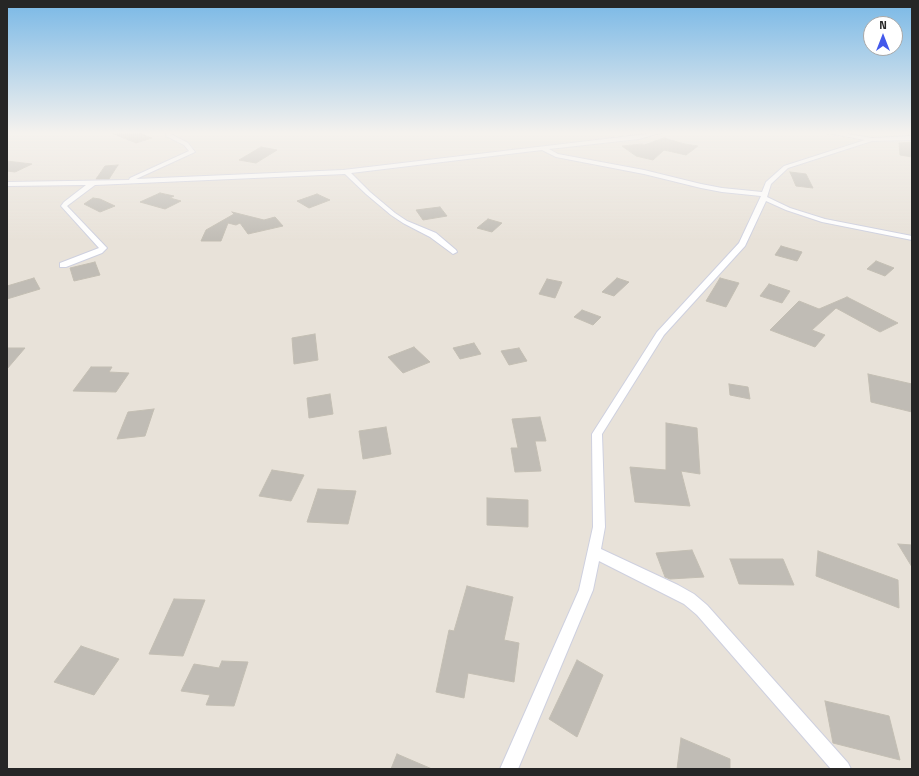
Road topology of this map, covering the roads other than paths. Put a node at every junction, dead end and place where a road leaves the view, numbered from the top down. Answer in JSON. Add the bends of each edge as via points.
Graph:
{"nodes":[{"id":1,"x":156,"y":168,"type":"edge"},
{"id":2,"x":370,"y":168,"type":"edge"},
{"id":3,"x":625,"y":168,"type":"edge"},
{"id":4,"x":785,"y":168,"type":"edge"},
{"id":5,"x":346,"y":171,"type":"junction"},
{"id":6,"x":122,"y":182,"type":"junction"},
{"id":7,"x":93,"y":183,"type":"junction"},
{"id":8,"x":7,"y":184,"type":"edge"},
{"id":9,"x":764,"y":196,"type":"junction"},
{"id":10,"x":912,"y":238,"type":"edge"},
{"id":11,"x":453,"y":252,"type":"dead end"},
{"id":12,"x":63,"y":266,"type":"dead end"},
{"id":13,"x":594,"y":552,"type":"junction"},
{"id":14,"x":509,"y":769,"type":"edge"},
{"id":15,"x":842,"y":769,"type":"edge"}],
"edges":[{"from":1,"to":6,"type":"street"},
{"from":2,"to":5,"type":"street"},
{"from":3,"to":9,"type":"street","via":[[701,186]]},
{"from":4,"to":9,"type":"street","via":[[768,183]]},
{"from":5,"to":6,"type":"street"},
{"from":5,"to":11,"type":"street","via":[[393,214],[433,235]]},
{"from":6,"to":7,"type":"street"},
{"from":7,"to":8,"type":"street"},
{"from":7,"to":12,"type":"street","via":[[64,206],[102,248]]},
{"from":9,"to":10,"type":"street","via":[[788,209],[824,221]]},
{"from":9,"to":13,"type":"street","via":[[742,244],[660,334],[597,434],[599,527]]},
{"from":13,"to":14,"type":"street","via":[[586,590]]},
{"from":13,"to":15,"type":"street","via":[[678,593],[702,610]]}]}
